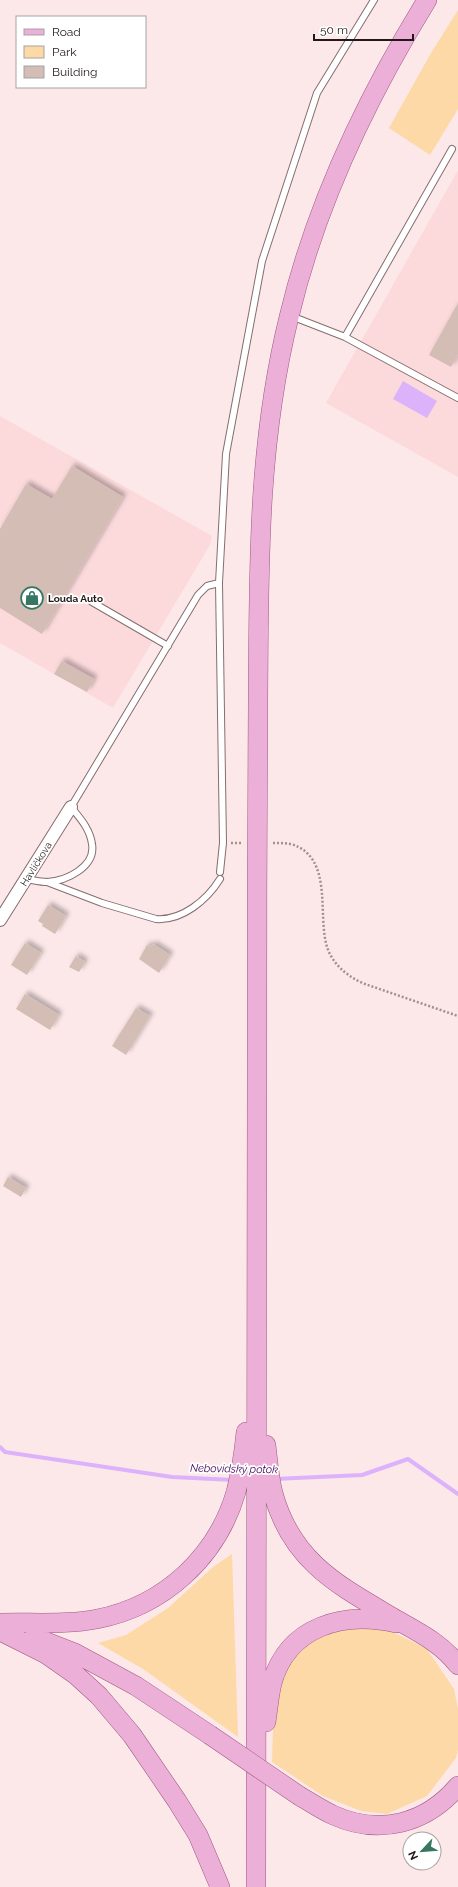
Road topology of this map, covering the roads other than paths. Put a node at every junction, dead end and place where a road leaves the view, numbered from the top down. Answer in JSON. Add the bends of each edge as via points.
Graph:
{"nodes":[{"id":1,"x":374,"y":0,"type":"edge"},
{"id":2,"x":427,"y":0,"type":"edge"},
{"id":3,"x":452,"y":149,"type":"dead end"},
{"id":4,"x":289,"y":315,"type":"junction"},
{"id":5,"x":345,"y":337,"type":"junction"},
{"id":6,"x":458,"y":398,"type":"edge"},
{"id":7,"x":219,"y":583,"type":"junction"},
{"id":8,"x":92,"y":602,"type":"dead end"},
{"id":9,"x":168,"y":646,"type":"junction"},
{"id":10,"x":71,"y":807,"type":"junction"},
{"id":11,"x":220,"y":872,"type":"dead end"},
{"id":12,"x":26,"y":879,"type":"junction"},
{"id":13,"x":220,"y":879,"type":"dead end"},
{"id":14,"x":47,"y":882,"type":"junction"},
{"id":15,"x":0,"y":920,"type":"edge"},
{"id":16,"x":256,"y":1359,"type":"junction"},
{"id":17,"x":256,"y":1465,"type":"junction"},
{"id":18,"x":265,"y":1494,"type":"junction"},
{"id":19,"x":0,"y":1623,"type":"edge"},
{"id":20,"x":409,"y":1626,"type":"junction"},
{"id":21,"x":0,"y":1627,"type":"edge"},
{"id":22,"x":0,"y":1631,"type":"edge"},
{"id":23,"x":458,"y":1665,"type":"edge"},
{"id":24,"x":458,"y":1786,"type":"edge"},
{"id":25,"x":256,"y":1797,"type":"junction"},
{"id":26,"x":220,"y":1887,"type":"edge"},
{"id":27,"x":256,"y":1887,"type":"edge"}],
"edges":[{"from":1,"to":7,"type":"lane","via":[[317,93],[262,261],[226,454]]},
{"from":2,"to":4,"type":"main road","via":[[376,88],[341,160],[308,248]]},
{"from":3,"to":5,"type":"lane"},
{"from":4,"to":5,"type":"lane"},
{"from":4,"to":16,"type":"main road","via":[[271,409],[262,485],[259,560]]},
{"from":5,"to":6,"type":"lane"},
{"from":7,"to":9,"type":"lane","via":[[207,586],[198,595]]},
{"from":7,"to":11,"type":"lane","via":[[223,843]]},
{"from":8,"to":9,"type":"lane"},
{"from":9,"to":10,"type":"lane"},
{"from":10,"to":12,"type":"street","name":"Havlíčkova"},
{"from":10,"to":14,"type":"lane","via":[[88,829],[93,845],[92,854],[76,873]]},
{"from":12,"to":14,"type":"lane"},
{"from":12,"to":15,"type":"street","name":"Havlíčkova"},
{"from":13,"to":14,"type":"lane","via":[[202,900],[181,914],[165,919],[156,919],[102,903]]},
{"from":16,"to":17,"type":"main road"},
{"from":16,"to":17,"type":"main road"},
{"from":17,"to":18,"type":"main road"},
{"from":17,"to":19,"type":"main road","via":[[235,1493],[226,1518],[198,1561],[182,1579],[140,1606],[112,1616],[82,1621]]},
{"from":18,"to":20,"type":"main road","via":[[299,1548],[319,1570],[342,1588]]},
{"from":18,"to":25,"type":"main road"},
{"from":20,"to":23,"type":"main road","via":[[436,1643]]},
{"from":20,"to":25,"type":"main road","via":[[369,1619],[337,1621],[306,1635],[289,1650],[272,1682]]},
{"from":21,"to":24,"type":"main road","bridge":true,"via":[[75,1652],[136,1686],[301,1797],[348,1821],[390,1826],[415,1819],[442,1802]]},
{"from":22,"to":26,"type":"main road","via":[[46,1654],[76,1675],[99,1696],[132,1735],[177,1801],[198,1835]]},
{"from":25,"to":27,"type":"main road"}]}
